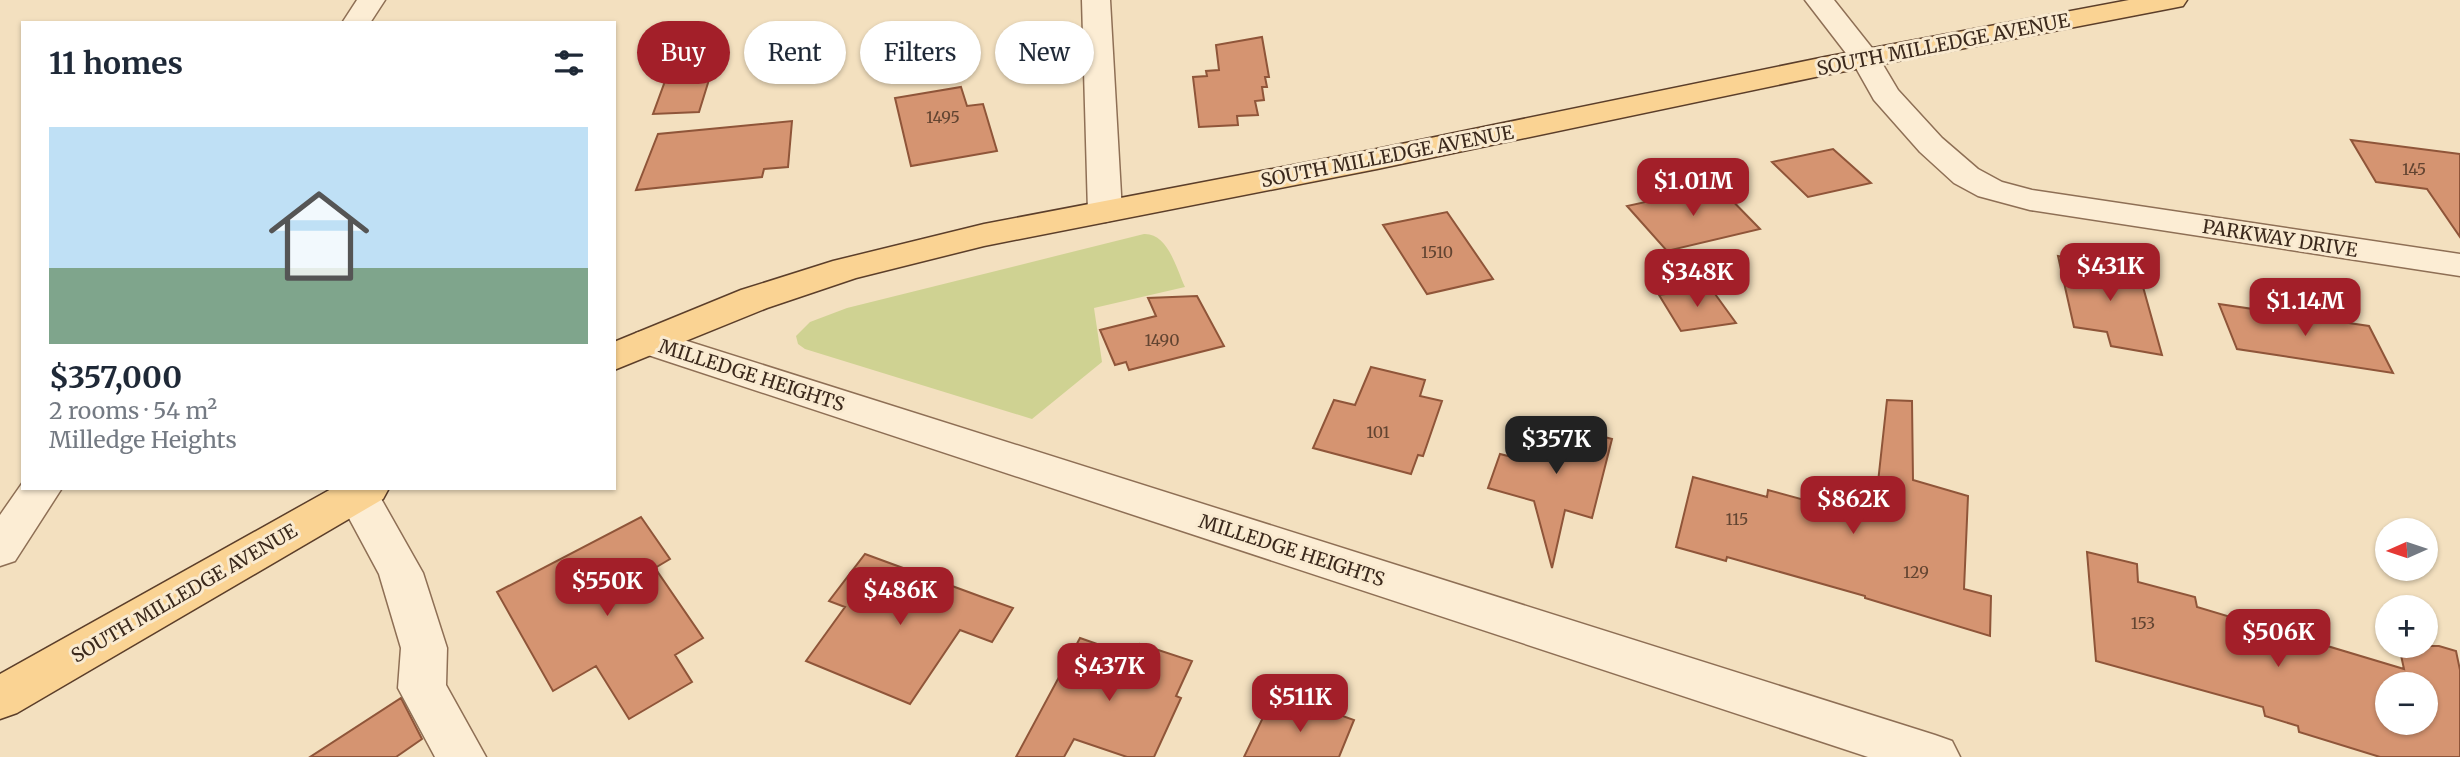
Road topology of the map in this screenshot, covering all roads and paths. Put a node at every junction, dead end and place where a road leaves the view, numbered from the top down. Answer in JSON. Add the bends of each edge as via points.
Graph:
{"nodes":[{"id":1,"x":371,"y":0,"type":"edge"},
{"id":2,"x":1097,"y":0,"type":"edge"},
{"id":3,"x":1818,"y":0,"type":"edge"},
{"id":4,"x":2173,"y":0,"type":"edge"},
{"id":5,"x":357,"y":21,"type":"edge"},
{"id":6,"x":1866,"y":60,"type":"junction"},
{"id":7,"x":1105,"y":212,"type":"junction"},
{"id":8,"x":2460,"y":265,"type":"edge"},
{"id":9,"x":631,"y":350,"type":"edge"},
{"id":10,"x":40,"y":490,"type":"edge"},
{"id":11,"x":363,"y":491,"type":"edge"},
{"id":12,"x":0,"y":550,"type":"edge"},
{"id":13,"x":0,"y":698,"type":"edge"},
{"id":14,"x":461,"y":757,"type":"edge"},
{"id":15,"x":1935,"y":757,"type":"edge"}],
"edges":[{"from":1,"to":5,"type":"street"},
{"from":2,"to":7,"type":"street"},
{"from":3,"to":6,"type":"street","name":"PARKWAY DRIVE"},
{"from":4,"to":6,"type":"main road","name":"SOUTH MILLEDGE AVENUE"},
{"from":6,"to":7,"type":"main road","name":"SOUTH MILLEDGE AVENUE"},
{"from":6,"to":8,"type":"street","name":"PARKWAY DRIVE","via":[[1885,94],[1931,145],[1966,176],[1990,189],[2030,200]]},
{"from":7,"to":9,"type":"main road","name":"SOUTH MILLEDGE AVENUE","via":[[984,235],[846,269],[754,299]]},
{"from":9,"to":15,"type":"street","name":"MILLEDGE HEIGHTS"},
{"from":10,"to":12,"type":"street"},
{"from":11,"to":13,"type":"main road","name":"SOUTH MILLEDGE AVENUE"},
{"from":11,"to":14,"type":"street","via":[[401,573],[424,648],[422,688]]}]}
